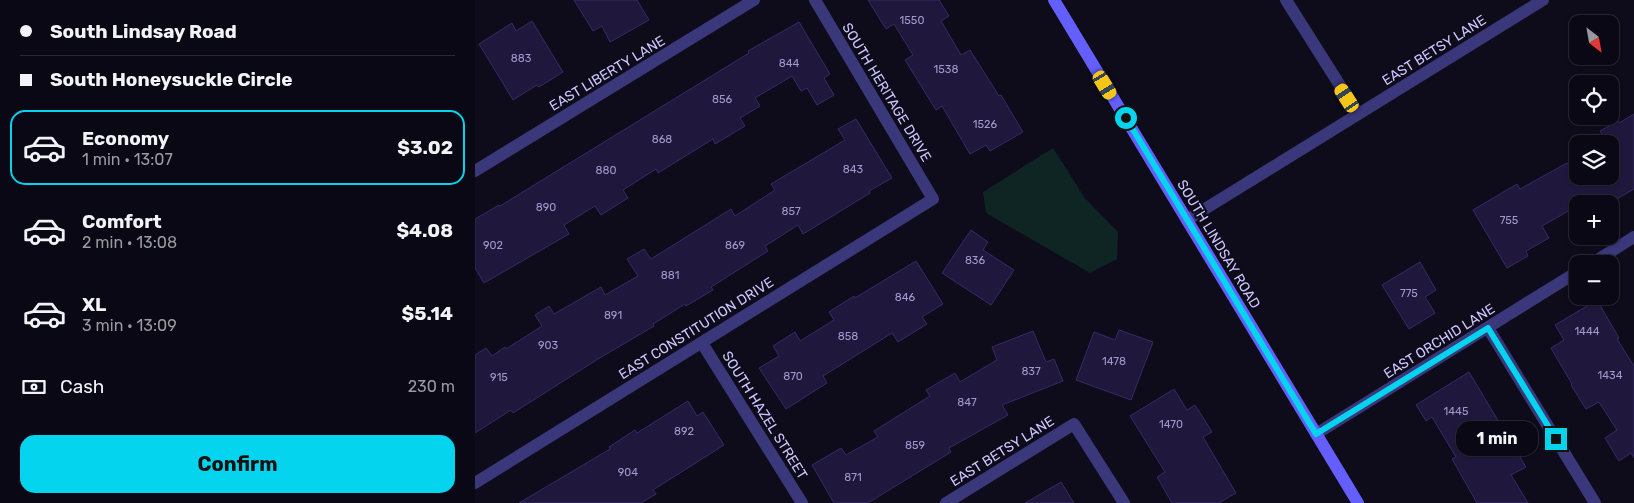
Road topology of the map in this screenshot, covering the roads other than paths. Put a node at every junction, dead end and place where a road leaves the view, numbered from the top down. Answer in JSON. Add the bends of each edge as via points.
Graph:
{"nodes":[{"id":1,"x":754,"y":0,"type":"edge"},
{"id":2,"x":815,"y":0,"type":"edge"},
{"id":3,"x":1054,"y":0,"type":"edge"},
{"id":4,"x":1285,"y":0,"type":"edge"},
{"id":5,"x":1543,"y":0,"type":"edge"},
{"id":6,"x":1358,"y":114,"type":"junction"},
{"id":7,"x":475,"y":171,"type":"edge"},
{"id":8,"x":933,"y":199,"type":"joint"},
{"id":9,"x":1187,"y":220,"type":"junction"},
{"id":10,"x":1634,"y":237,"type":"edge"},
{"id":11,"x":1605,"y":255,"type":"edge"},
{"id":12,"x":1569,"y":277,"type":"edge"},
{"id":13,"x":1488,"y":328,"type":"junction"},
{"id":14,"x":702,"y":343,"type":"junction"},
{"id":15,"x":1316,"y":434,"type":"junction"},
{"id":16,"x":475,"y":483,"type":"edge"},
{"id":17,"x":802,"y":503,"type":"edge"},
{"id":18,"x":946,"y":503,"type":"edge"},
{"id":19,"x":1124,"y":503,"type":"edge"},
{"id":20,"x":1358,"y":503,"type":"edge"},
{"id":21,"x":1595,"y":503,"type":"edge"}],
"edges":[{"from":1,"to":7,"type":"street","name":"EAST LIBERTY LANE"},
{"from":2,"to":8,"type":"street","name":"SOUTH HERITAGE DRIVE"},
{"from":3,"to":9,"type":"main road","name":"SOUTH LINDSAY ROAD"},
{"from":4,"to":6,"type":"street"},
{"from":5,"to":6,"type":"street","name":"EAST BETSY LANE"},
{"from":6,"to":9,"type":"street","name":"EAST BETSY LANE"},
{"from":8,"to":14,"type":"street","name":"EAST CONSTITUTION DRIVE"},
{"from":9,"to":15,"type":"main road","name":"SOUTH LINDSAY ROAD"},
{"from":10,"to":11,"type":"street"},
{"from":12,"to":13,"type":"street","name":"EAST ORCHID LANE"},
{"from":13,"to":15,"type":"street","name":"EAST ORCHID LANE"},
{"from":13,"to":21,"type":"street"},
{"from":14,"to":16,"type":"street","name":"EAST CONSTITUTION DRIVE"},
{"from":14,"to":17,"type":"street","name":"SOUTH HAZEL STREET"},
{"from":15,"to":20,"type":"main road","name":"SOUTH LINDSAY ROAD"},
{"from":18,"to":19,"type":"street","name":"EAST BETSY LANE","via":[[1074,424]]}]}
